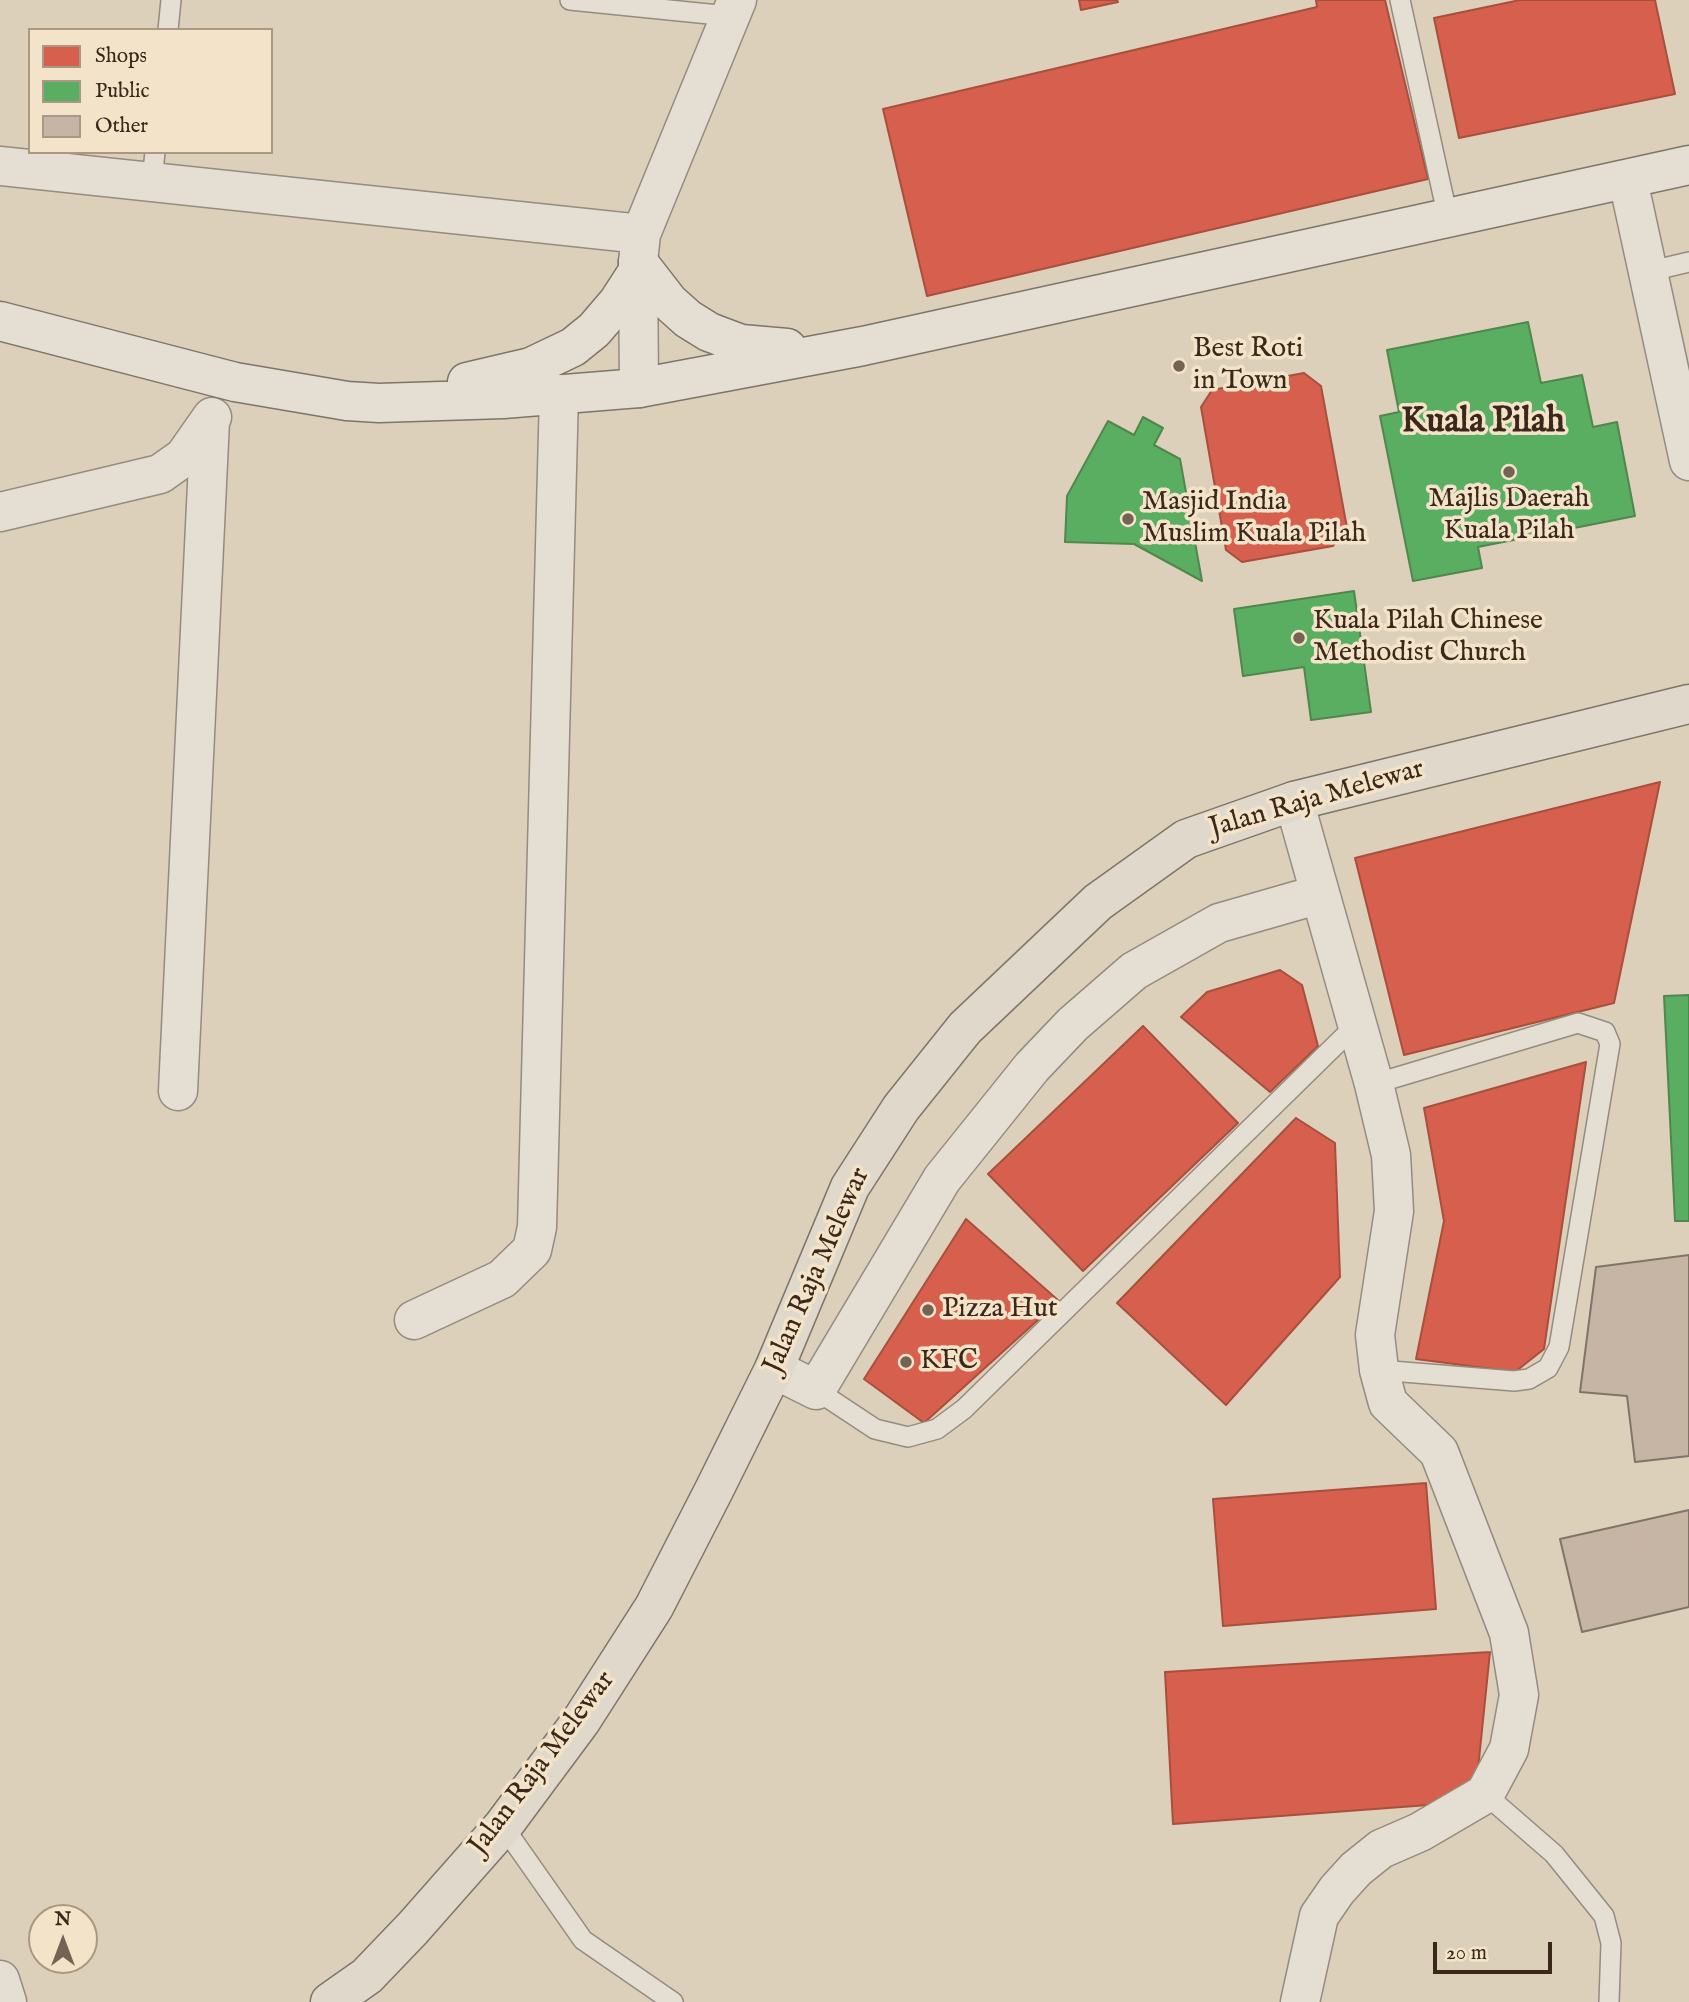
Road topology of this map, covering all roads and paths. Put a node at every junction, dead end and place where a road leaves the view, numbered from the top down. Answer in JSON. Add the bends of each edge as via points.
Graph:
{"nodes":[{"id":1,"x":171,"y":0,"type":"edge"},
{"id":2,"x":570,"y":0,"type":"edge"},
{"id":3,"x":1400,"y":0,"type":"edge"},
{"id":4,"x":733,"y":8,"type":"edge"},
{"id":5,"x":168,"y":28,"type":"edge"},
{"id":6,"x":0,"y":166,"type":"edge"},
{"id":7,"x":1689,"y":166,"type":"edge"},
{"id":8,"x":154,"y":167,"type":"edge"},
{"id":9,"x":1628,"y":180,"type":"junction"},
{"id":10,"x":1448,"y":218,"type":"junction"},
{"id":11,"x":639,"y":256,"type":"junction"},
{"id":12,"x":1689,"y":262,"type":"edge"},
{"id":13,"x":1647,"y":272,"type":"junction"},
{"id":14,"x":0,"y":321,"type":"edge"},
{"id":15,"x":863,"y":346,"type":"junction"},
{"id":16,"x":235,"y":382,"type":"junction"},
{"id":17,"x":639,"y":388,"type":"junction"},
{"id":18,"x":559,"y":394,"type":"junction"},
{"id":19,"x":348,"y":401,"type":"junction"},
{"id":20,"x":210,"y":421,"type":"junction"},
{"id":21,"x":1688,"y":450,"type":"edge"},
{"id":22,"x":0,"y":512,"type":"edge"},
{"id":23,"x":1689,"y":704,"type":"edge"},
{"id":24,"x":1294,"y":801,"type":"junction"},
{"id":25,"x":1320,"y":894,"type":"junction"},
{"id":26,"x":1357,"y":1024,"type":"junction"},
{"id":27,"x":1374,"y":1084,"type":"junction"},
{"id":28,"x":178,"y":1091,"type":"dead end"},
{"id":29,"x":414,"y":1320,"type":"dead end"},
{"id":30,"x":774,"y":1369,"type":"junction"},
{"id":31,"x":1378,"y":1370,"type":"junction"},
{"id":32,"x":816,"y":1390,"type":"junction"},
{"id":33,"x":1485,"y":1794,"type":"junction"},
{"id":34,"x":503,"y":1826,"type":"junction"},
{"id":35,"x":0,"y":1980,"type":"edge"},
{"id":36,"x":7,"y":2002,"type":"edge"},
{"id":37,"x":330,"y":2002,"type":"edge"},
{"id":38,"x":673,"y":2002,"type":"edge"},
{"id":39,"x":1300,"y":2002,"type":"edge"},
{"id":40,"x":1609,"y":2002,"type":"edge"}],
"edges":[{"from":1,"to":5,"type":"lane"},
{"from":2,"to":4,"type":"lane"},
{"from":3,"to":10,"type":"lane"},
{"from":4,"to":11,"type":"street"},
{"from":6,"to":8,"type":"street"},
{"from":7,"to":9,"type":"street"},
{"from":8,"to":11,"type":"street"},
{"from":9,"to":10,"type":"street"},
{"from":9,"to":13,"type":"street"},
{"from":10,"to":15,"type":"street"},
{"from":11,"to":15,"type":"street","via":[[669,302],[688,319],[730,340],[806,350]]},
{"from":11,"to":17,"type":"street"},
{"from":11,"to":19,"type":"street","via":[[618,302],[573,347],[531,367],[474,381]]},
{"from":12,"to":13,"type":"lane"},
{"from":13,"to":21,"type":"street"},
{"from":14,"to":16,"type":"street"},
{"from":15,"to":17,"type":"street"},
{"from":16,"to":19,"type":"street"},
{"from":16,"to":20,"type":"street"},
{"from":17,"to":18,"type":"street"},
{"from":18,"to":19,"type":"street"},
{"from":18,"to":29,"type":"street","via":[[537,1227],[532,1250],[502,1279]]},
{"from":20,"to":22,"type":"street","via":[[184,457],[160,474]]},
{"from":20,"to":28,"type":"street"},
{"from":23,"to":24,"type":"highway","name":"Jalan Raja Melewar"},
{"from":24,"to":25,"type":"street"},
{"from":24,"to":30,"type":"highway","name":"Jalan Raja Melewar","via":[[1186,839],[1098,902],[965,1028],[901,1108],[850,1187]]},
{"from":25,"to":26,"type":"street"},
{"from":25,"to":32,"type":"street","via":[[1219,923],[1134,971],[1073,1024],[1032,1067],[942,1179]]},
{"from":26,"to":27,"type":"street"},
{"from":26,"to":32,"type":"lane","via":[[964,1409],[937,1429],[908,1437],[875,1429]]},
{"from":27,"to":31,"type":"street","via":[[1391,1154],[1394,1211],[1375,1335]]},
{"from":27,"to":31,"type":"lane","via":[[1578,1023],[1605,1032],[1610,1044],[1559,1347],[1548,1368],[1514,1381]]},
{"from":30,"to":32,"type":"street"},
{"from":30,"to":34,"type":"highway","name":"Jalan Raja Melewar","via":[[654,1607],[581,1721]]},
{"from":31,"to":33,"type":"street","via":[[1388,1403],[1439,1452],[1509,1633],[1519,1695],[1509,1749]]},
{"from":33,"to":39,"type":"street","via":[[1381,1849],[1356,1869],[1319,1916]]},
{"from":33,"to":40,"type":"lane","via":[[1555,1854],[1604,1916],[1611,1943]]},
{"from":34,"to":37,"type":"highway","name":"Jalan Raja Melewar","via":[[368,1976]]},
{"from":34,"to":38,"type":"lane","via":[[583,1940]]},
{"from":35,"to":36,"type":"street"}]}
